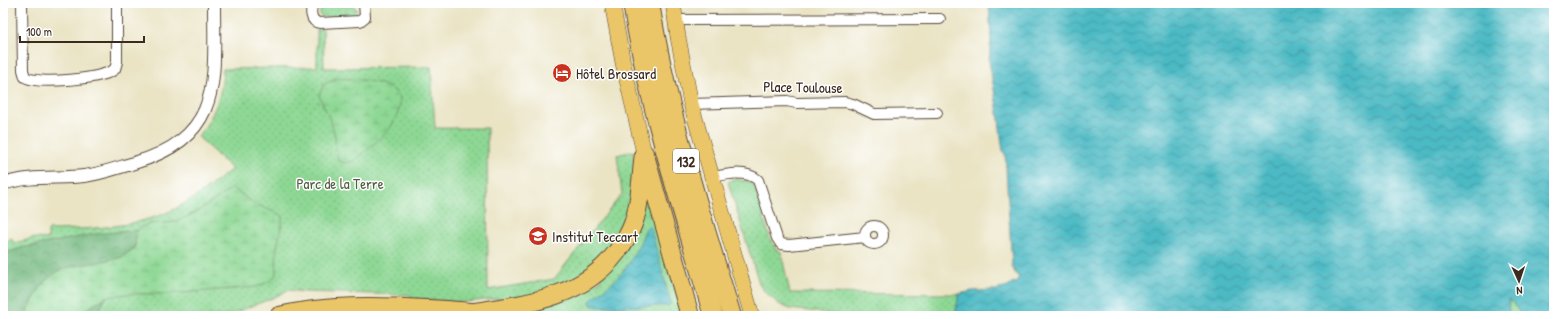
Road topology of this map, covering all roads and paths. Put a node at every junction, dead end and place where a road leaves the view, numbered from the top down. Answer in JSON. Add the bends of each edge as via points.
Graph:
{"nodes":[{"id":1,"x":22,"y":3,"type":"edge"},
{"id":2,"x":117,"y":3,"type":"edge"},
{"id":3,"x":214,"y":3,"type":"edge"},
{"id":4,"x":313,"y":3,"type":"edge"},
{"id":5,"x":364,"y":3,"type":"edge"},
{"id":6,"x":612,"y":3,"type":"edge"},
{"id":7,"x":632,"y":3,"type":"edge"},
{"id":8,"x":650,"y":3,"type":"edge"},
{"id":9,"x":673,"y":3,"type":"edge"},
{"id":10,"x":940,"y":19,"type":"dead end"},
{"id":11,"x":675,"y":20,"type":"junction"},
{"id":12,"x":691,"y":104,"type":"junction"},
{"id":13,"x":937,"y":113,"type":"dead end"},
{"id":14,"x":644,"y":152,"type":"junction"},
{"id":15,"x":713,"y":177,"type":"junction"},
{"id":16,"x":3,"y":184,"type":"edge"},
{"id":17,"x":865,"y":236,"type":"dead end"},
{"id":18,"x":474,"y":312,"type":"junction"},
{"id":19,"x":279,"y":316,"type":"edge"},
{"id":20,"x":499,"y":316,"type":"edge"},
{"id":21,"x":690,"y":316,"type":"edge"},
{"id":22,"x":713,"y":316,"type":"edge"},
{"id":23,"x":732,"y":316,"type":"edge"},
{"id":24,"x":752,"y":316,"type":"edge"}],
"edges":[{"from":1,"to":2,"type":"street","via":[[23,70],[26,77],[34,80],[84,79],[115,69]]},
{"from":3,"to":16,"type":"street","via":[[212,89],[204,113],[182,140],[150,158],[99,173],[30,178]]},
{"from":4,"to":5,"type":"street","via":[[313,20],[318,23],[352,23],[362,21],[365,14]]},
{"from":6,"to":14,"type":"main road"},
{"from":7,"to":22,"type":"highway","number":"132","via":[[655,117]]},
{"from":8,"to":23,"type":"highway","number":"132","via":[[671,107]]},
{"from":9,"to":11,"type":"main road"},
{"from":10,"to":11,"type":"street"},
{"from":11,"to":12,"type":"main road"},
{"from":12,"to":13,"type":"street","name":"Place Toulouse","via":[[845,102],[874,114]]},
{"from":12,"to":15,"type":"main road"},
{"from":14,"to":18,"type":"highway","via":[[638,207],[632,226],[618,250],[604,266],[578,285],[556,295],[516,306]]},
{"from":14,"to":21,"type":"highway"},
{"from":15,"to":17,"type":"street","via":[[738,174],[758,180],[781,244]]},
{"from":15,"to":24,"type":"main road"},
{"from":18,"to":19,"type":"highway","via":[[349,306]]},
{"from":18,"to":20,"type":"highway"}]}
